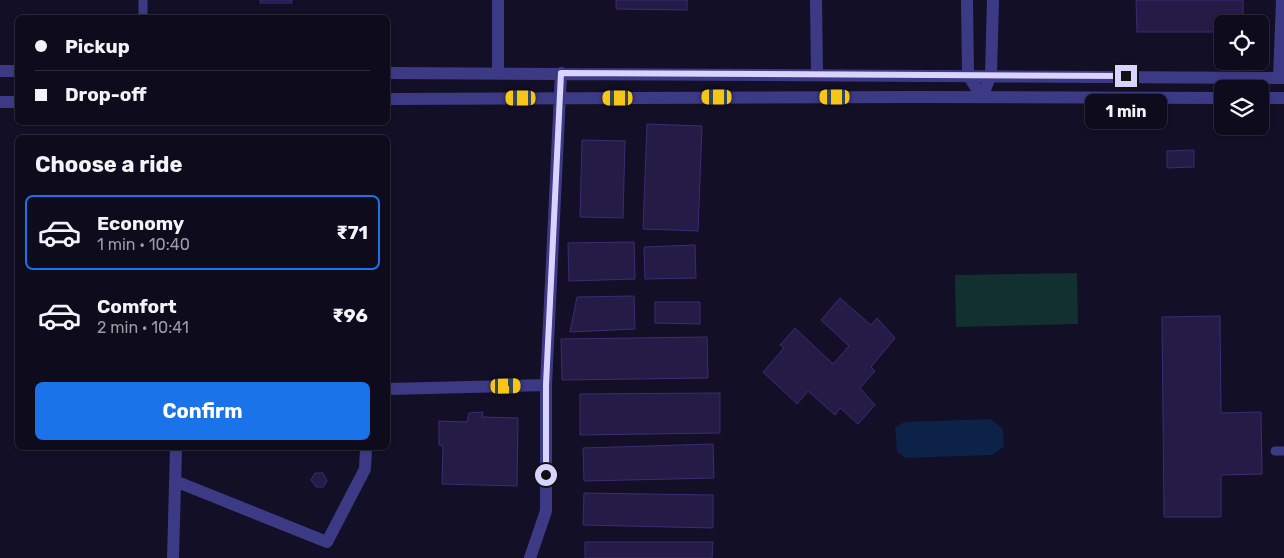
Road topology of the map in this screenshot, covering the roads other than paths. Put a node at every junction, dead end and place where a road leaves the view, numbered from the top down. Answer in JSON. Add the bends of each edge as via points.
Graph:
{"nodes":[{"id":1,"x":142,"y":0,"type":"edge"},
{"id":2,"x":498,"y":0,"type":"edge"},
{"id":3,"x":816,"y":0,"type":"edge"},
{"id":4,"x":967,"y":0,"type":"edge"},
{"id":5,"x":992,"y":0,"type":"edge"},
{"id":6,"x":1282,"y":0,"type":"edge"},
{"id":7,"x":143,"y":15,"type":"edge"},
{"id":8,"x":0,"y":71,"type":"edge"},
{"id":9,"x":15,"y":71,"type":"edge"},
{"id":10,"x":390,"y":72,"type":"edge"},
{"id":11,"x":498,"y":73,"type":"junction"},
{"id":12,"x":561,"y":73,"type":"junction"},
{"id":13,"x":817,"y":74,"type":"junction"},
{"id":14,"x":968,"y":75,"type":"junction"},
{"id":15,"x":991,"y":75,"type":"junction"},
{"id":16,"x":1282,"y":78,"type":"edge"},
{"id":17,"x":982,"y":97,"type":"junction"},
{"id":18,"x":559,"y":98,"type":"junction"},
{"id":19,"x":1214,"y":98,"type":"edge"},
{"id":20,"x":1269,"y":98,"type":"edge"},
{"id":21,"x":1284,"y":98,"type":"edge"},
{"id":22,"x":390,"y":99,"type":"edge"},
{"id":23,"x":0,"y":102,"type":"edge"},
{"id":24,"x":15,"y":102,"type":"edge"},
{"id":25,"x":546,"y":385,"type":"junction"},
{"id":26,"x":390,"y":390,"type":"edge"},
{"id":27,"x":176,"y":450,"type":"edge"},
{"id":28,"x":366,"y":450,"type":"edge"},
{"id":29,"x":176,"y":480,"type":"junction"},
{"id":30,"x":173,"y":558,"type":"edge"},
{"id":31,"x":530,"y":558,"type":"edge"}],
"edges":[{"from":1,"to":7,"type":"lane"},
{"from":2,"to":11,"type":"street"},
{"from":3,"to":13,"type":"street"},
{"from":4,"to":14,"type":"street"},
{"from":5,"to":15,"type":"street"},
{"from":6,"to":16,"type":"street"},
{"from":8,"to":9,"type":"street"},
{"from":10,"to":11,"type":"street"},
{"from":11,"to":12,"type":"street"},
{"from":12,"to":13,"type":"street"},
{"from":12,"to":18,"type":"street"},
{"from":13,"to":14,"type":"street"},
{"from":14,"to":15,"type":"street"},
{"from":14,"to":17,"type":"street"},
{"from":15,"to":16,"type":"street"},
{"from":15,"to":17,"type":"street"},
{"from":17,"to":18,"type":"street"},
{"from":17,"to":19,"type":"street"},
{"from":18,"to":22,"type":"street"},
{"from":18,"to":25,"type":"street"},
{"from":20,"to":21,"type":"street"},
{"from":23,"to":24,"type":"street"},
{"from":25,"to":26,"type":"street"},
{"from":25,"to":31,"type":"street","via":[[546,512]]},
{"from":27,"to":29,"type":"street"},
{"from":28,"to":29,"type":"street","via":[[365,469],[327,542]]},
{"from":29,"to":30,"type":"street"}]}
